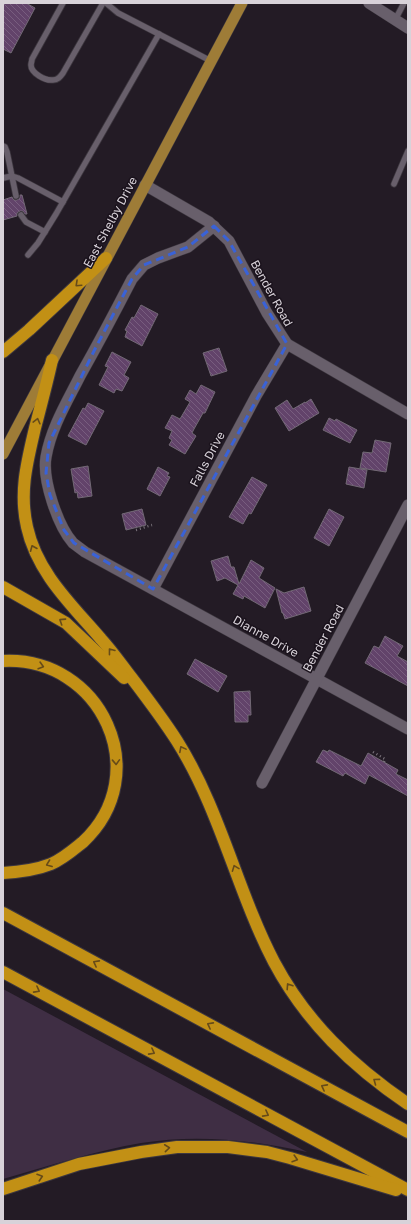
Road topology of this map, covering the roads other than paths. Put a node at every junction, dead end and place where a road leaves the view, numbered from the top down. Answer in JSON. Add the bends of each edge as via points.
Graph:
{"nodes":[{"id":1,"x":63,"y":3,"type":"edge"},
{"id":2,"x":105,"y":3,"type":"edge"},
{"id":3,"x":242,"y":3,"type":"edge"},
{"id":4,"x":368,"y":3,"type":"edge"},
{"id":5,"x":404,"y":3,"type":"edge"},
{"id":6,"x":395,"y":20,"type":"junction"},
{"id":7,"x":408,"y":28,"type":"edge"},
{"id":8,"x":159,"y":34,"type":"junction"},
{"id":9,"x":211,"y":61,"type":"junction"},
{"id":10,"x":3,"y":146,"type":"edge"},
{"id":11,"x":408,"y":151,"type":"edge"},
{"id":12,"x":12,"y":176,"type":"junction"},
{"id":13,"x":3,"y":178,"type":"edge"},
{"id":14,"x":394,"y":184,"type":"dead end"},
{"id":15,"x":145,"y":185,"type":"junction"},
{"id":16,"x":16,"y":196,"type":"dead end"},
{"id":17,"x":63,"y":202,"type":"junction"},
{"id":18,"x":21,"y":215,"type":"dead end"},
{"id":19,"x":214,"y":226,"type":"junction"},
{"id":20,"x":45,"y":232,"type":"junction"},
{"id":21,"x":28,"y":255,"type":"dead end"},
{"id":22,"x":106,"y":258,"type":"junction"},
{"id":23,"x":286,"y":344,"type":"junction"},
{"id":24,"x":3,"y":352,"type":"edge"},
{"id":25,"x":52,"y":360,"type":"junction"},
{"id":26,"x":408,"y":414,"type":"edge"},
{"id":27,"x":3,"y":454,"type":"edge"},
{"id":28,"x":407,"y":512,"type":"edge"},
{"id":29,"x":3,"y":587,"type":"edge"},
{"id":30,"x":153,"y":589,"type":"junction"},
{"id":31,"x":3,"y":661,"type":"edge"},
{"id":32,"x":316,"y":679,"type":"junction"},
{"id":33,"x":152,"y":704,"type":"junction"},
{"id":34,"x":408,"y":729,"type":"edge"},
{"id":35,"x":262,"y":783,"type":"dead end"},
{"id":36,"x":3,"y":873,"type":"edge"},
{"id":37,"x":3,"y":913,"type":"edge"},
{"id":38,"x":3,"y":972,"type":"edge"},
{"id":39,"x":408,"y":1104,"type":"edge"},
{"id":40,"x":408,"y":1132,"type":"edge"},
{"id":41,"x":3,"y":1189,"type":"edge"},
{"id":42,"x":408,"y":1190,"type":"edge"},
{"id":43,"x":408,"y":1194,"type":"edge"}],
"edges":[{"from":1,"to":2,"type":"lane","via":[[32,59],[32,70],[45,79],[59,78],[63,73]]},
{"from":2,"to":8,"type":"lane","via":[[118,13]]},
{"from":3,"to":9,"type":"main road","name":"East Shelby Drive"},
{"from":4,"to":6,"type":"street"},
{"from":5,"to":6,"type":"lane"},
{"from":6,"to":7,"type":"street"},
{"from":8,"to":9,"type":"lane"},
{"from":8,"to":17,"type":"lane"},
{"from":9,"to":15,"type":"main road","name":"East Shelby Drive"},
{"from":10,"to":12,"type":"lane","via":[[7,149]]},
{"from":11,"to":14,"type":"lane"},
{"from":12,"to":13,"type":"lane"},
{"from":12,"to":16,"type":"lane"},
{"from":12,"to":17,"type":"lane"},
{"from":15,"to":19,"type":"street","name":"Bender Road"},
{"from":15,"to":22,"type":"main road","name":"East Shelby Drive"},
{"from":17,"to":20,"type":"lane"},
{"from":18,"to":20,"type":"lane","via":[[24,220]]},
{"from":19,"to":23,"type":"street","name":"Bender Road","via":[[229,241],[266,313]]},
{"from":19,"to":30,"type":"street","name":"Dianne Drive","via":[[188,247],[144,265],[132,280],[66,404],[45,459],[54,509],[64,530],[74,543],[85,552]]},
{"from":20,"to":21,"type":"lane"},
{"from":22,"to":24,"type":"highway","one_way":true},
{"from":22,"to":25,"type":"main road","name":"East Shelby Drive"},
{"from":23,"to":26,"type":"street","name":"Bender Road"},
{"from":23,"to":30,"type":"street","name":"Falls Drive"},
{"from":25,"to":27,"type":"main road","name":"East Shelby Drive"},
{"from":33,"to":25,"type":"highway","one_way":true,"via":[[57,588],[37,556],[29,534],[24,512],[23,485]]},
{"from":28,"to":32,"type":"street","name":"Bender Road"},
{"from":33,"to":29,"type":"highway","one_way":true,"via":[[66,623]]},
{"from":30,"to":32,"type":"street","name":"Dianne Drive"},
{"from":31,"to":36,"type":"highway","one_way":true,"via":[[18,661],[48,668],[83,690],[98,706],[108,726],[116,754],[112,796],[89,836],[64,857],[51,864]]},
{"from":32,"to":34,"type":"street","name":"Dianne Drive"},
{"from":32,"to":35,"type":"street","name":"Bender Road"},
{"from":39,"to":33,"type":"highway","one_way":true,"via":[[338,1049],[314,1022],[288,985],[274,962],[200,784],[179,743]]},
{"from":40,"to":37,"type":"highway","one_way":true},
{"from":38,"to":42,"type":"highway","one_way":true},
{"from":41,"to":43,"type":"highway","one_way":true,"via":[[79,1164],[141,1152],[177,1147],[228,1147],[290,1158]]}]}
